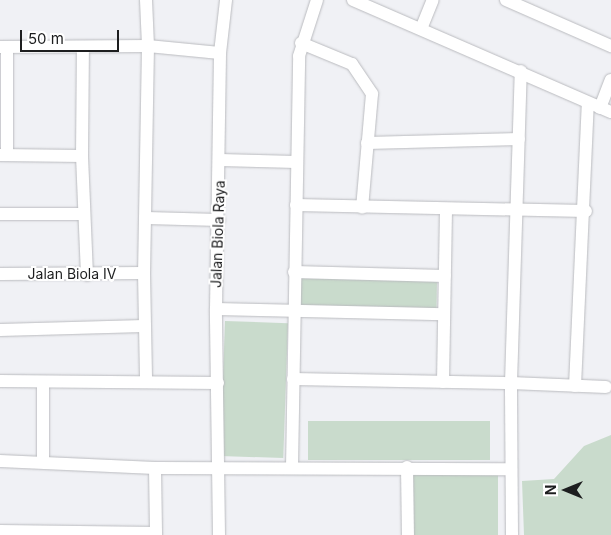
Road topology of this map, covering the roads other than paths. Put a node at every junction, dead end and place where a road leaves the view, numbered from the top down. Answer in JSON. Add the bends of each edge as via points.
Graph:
{"nodes":[{"id":1,"x":146,"y":0,"type":"edge"},
{"id":2,"x":226,"y":0,"type":"edge"},
{"id":3,"x":317,"y":0,"type":"edge"},
{"id":4,"x":353,"y":0,"type":"edge"},
{"id":5,"x":433,"y":0,"type":"edge"},
{"id":6,"x":512,"y":1,"type":"edge"},
{"id":7,"x":421,"y":29,"type":"junction"},
{"id":8,"x":301,"y":43,"type":"junction"},
{"id":9,"x":148,"y":46,"type":"junction"},
{"id":10,"x":611,"y":46,"type":"edge"},
{"id":11,"x":3,"y":47,"type":"edge"},
{"id":12,"x":83,"y":48,"type":"junction"},
{"id":13,"x":220,"y":53,"type":"junction"},
{"id":14,"x":521,"y":71,"type":"junction"},
{"id":15,"x":611,"y":80,"type":"edge"},
{"id":16,"x":600,"y":107,"type":"edge"},
{"id":17,"x":519,"y":139,"type":"junction"},
{"id":18,"x":367,"y":143,"type":"junction"},
{"id":19,"x":3,"y":155,"type":"edge"},
{"id":20,"x":82,"y":156,"type":"junction"},
{"id":21,"x":220,"y":160,"type":"junction"},
{"id":22,"x":296,"y":162,"type":"junction"},
{"id":23,"x":296,"y":205,"type":"junction"},
{"id":24,"x":362,"y":208,"type":"junction"},
{"id":25,"x":446,"y":209,"type":"junction"},
{"id":26,"x":516,"y":210,"type":"junction"},
{"id":27,"x":586,"y":212,"type":"junction"},
{"id":28,"x":0,"y":214,"type":"edge"},
{"id":29,"x":84,"y":214,"type":"junction"},
{"id":30,"x":147,"y":218,"type":"junction"},
{"id":31,"x":219,"y":220,"type":"junction"},
{"id":32,"x":294,"y":272,"type":"junction"},
{"id":33,"x":144,"y":273,"type":"junction"},
{"id":34,"x":0,"y":274,"type":"edge"},
{"id":35,"x":88,"y":275,"type":"junction"},
{"id":36,"x":445,"y":276,"type":"junction"},
{"id":37,"x":216,"y":309,"type":"junction"},
{"id":38,"x":294,"y":311,"type":"junction"},
{"id":39,"x":444,"y":314,"type":"junction"},
{"id":40,"x":144,"y":326,"type":"junction"},
{"id":41,"x":0,"y":330,"type":"edge"},
{"id":42,"x":293,"y":379,"type":"junction"},
{"id":43,"x":0,"y":381,"type":"edge"},
{"id":44,"x":43,"y":382,"type":"junction"},
{"id":45,"x":146,"y":382,"type":"junction"},
{"id":46,"x":443,"y":382,"type":"junction"},
{"id":47,"x":218,"y":383,"type":"junction"},
{"id":48,"x":511,"y":383,"type":"junction"},
{"id":49,"x":575,"y":386,"type":"junction"},
{"id":50,"x":606,"y":387,"type":"dead end"},
{"id":51,"x":0,"y":461,"type":"edge"},
{"id":52,"x":44,"y":461,"type":"junction"},
{"id":53,"x":292,"y":467,"type":"junction"},
{"id":54,"x":407,"y":467,"type":"junction"},
{"id":55,"x":155,"y":468,"type":"junction"},
{"id":56,"x":220,"y":468,"type":"junction"},
{"id":57,"x":510,"y":469,"type":"junction"},
{"id":58,"x":0,"y":531,"type":"edge"},
{"id":59,"x":38,"y":533,"type":"edge"},
{"id":60,"x":99,"y":533,"type":"edge"},
{"id":61,"x":156,"y":534,"type":"edge"},
{"id":62,"x":218,"y":535,"type":"edge"},
{"id":63,"x":408,"y":535,"type":"edge"},
{"id":64,"x":512,"y":535,"type":"edge"}],
"edges":[{"from":1,"to":9,"type":"street"},
{"from":2,"to":13,"type":"street","name":"Jalan Biola Raya"},
{"from":3,"to":8,"type":"street"},
{"from":4,"to":7,"type":"street"},
{"from":5,"to":7,"type":"street"},
{"from":6,"to":10,"type":"street"},
{"from":7,"to":14,"type":"street"},
{"from":8,"to":18,"type":"street","via":[[352,64],[361,73],[373,102]]},
{"from":8,"to":22,"type":"street"},
{"from":9,"to":12,"type":"street"},
{"from":9,"to":13,"type":"street"},
{"from":9,"to":30,"type":"street"},
{"from":11,"to":12,"type":"street"},
{"from":11,"to":19,"type":"street"},
{"from":12,"to":20,"type":"street"},
{"from":13,"to":21,"type":"street","name":"Jalan Biola Raya"},
{"from":14,"to":16,"type":"street"},
{"from":14,"to":17,"type":"street"},
{"from":15,"to":16,"type":"street"},
{"from":16,"to":27,"type":"street"},
{"from":17,"to":18,"type":"street"},
{"from":17,"to":26,"type":"street"},
{"from":18,"to":24,"type":"street"},
{"from":19,"to":20,"type":"street"},
{"from":20,"to":29,"type":"street"},
{"from":21,"to":22,"type":"street"},
{"from":21,"to":31,"type":"street","name":"Jalan Biola Raya"},
{"from":22,"to":23,"type":"street"},
{"from":23,"to":24,"type":"street"},
{"from":23,"to":32,"type":"street"},
{"from":24,"to":25,"type":"street"},
{"from":25,"to":26,"type":"street"},
{"from":25,"to":36,"type":"street"},
{"from":26,"to":27,"type":"street"},
{"from":26,"to":48,"type":"street"},
{"from":27,"to":49,"type":"street"},
{"from":28,"to":29,"type":"street"},
{"from":29,"to":35,"type":"street"},
{"from":30,"to":31,"type":"street"},
{"from":30,"to":33,"type":"street"},
{"from":31,"to":37,"type":"street","name":"Jalan Biola Raya"},
{"from":32,"to":36,"type":"street"},
{"from":32,"to":38,"type":"street"},
{"from":33,"to":35,"type":"street","name":"Jalan Biola IV"},
{"from":33,"to":40,"type":"street"},
{"from":34,"to":35,"type":"street","name":"Jalan Biola IV"},
{"from":36,"to":39,"type":"street"},
{"from":37,"to":38,"type":"street"},
{"from":37,"to":47,"type":"street","name":"Jalan Biola Raya"},
{"from":38,"to":39,"type":"street"},
{"from":38,"to":42,"type":"street"},
{"from":39,"to":46,"type":"street"},
{"from":40,"to":41,"type":"street"},
{"from":40,"to":45,"type":"street"},
{"from":42,"to":46,"type":"street"},
{"from":42,"to":53,"type":"street"},
{"from":43,"to":44,"type":"street"},
{"from":44,"to":45,"type":"street"},
{"from":44,"to":52,"type":"street"},
{"from":45,"to":47,"type":"street"},
{"from":46,"to":48,"type":"street"},
{"from":47,"to":56,"type":"street","name":"Jalan Biola Raya"},
{"from":48,"to":49,"type":"street"},
{"from":48,"to":57,"type":"street"},
{"from":49,"to":50,"type":"street"},
{"from":51,"to":52,"type":"street"},
{"from":52,"to":55,"type":"street"},
{"from":53,"to":54,"type":"street"},
{"from":53,"to":56,"type":"street"},
{"from":54,"to":57,"type":"street"},
{"from":54,"to":63,"type":"street"},
{"from":55,"to":56,"type":"street"},
{"from":55,"to":61,"type":"street"},
{"from":56,"to":62,"type":"street","name":"Jalan Biola Raya"},
{"from":57,"to":64,"type":"street"},
{"from":58,"to":59,"type":"street"},
{"from":59,"to":60,"type":"street"},
{"from":60,"to":61,"type":"street"}]}
